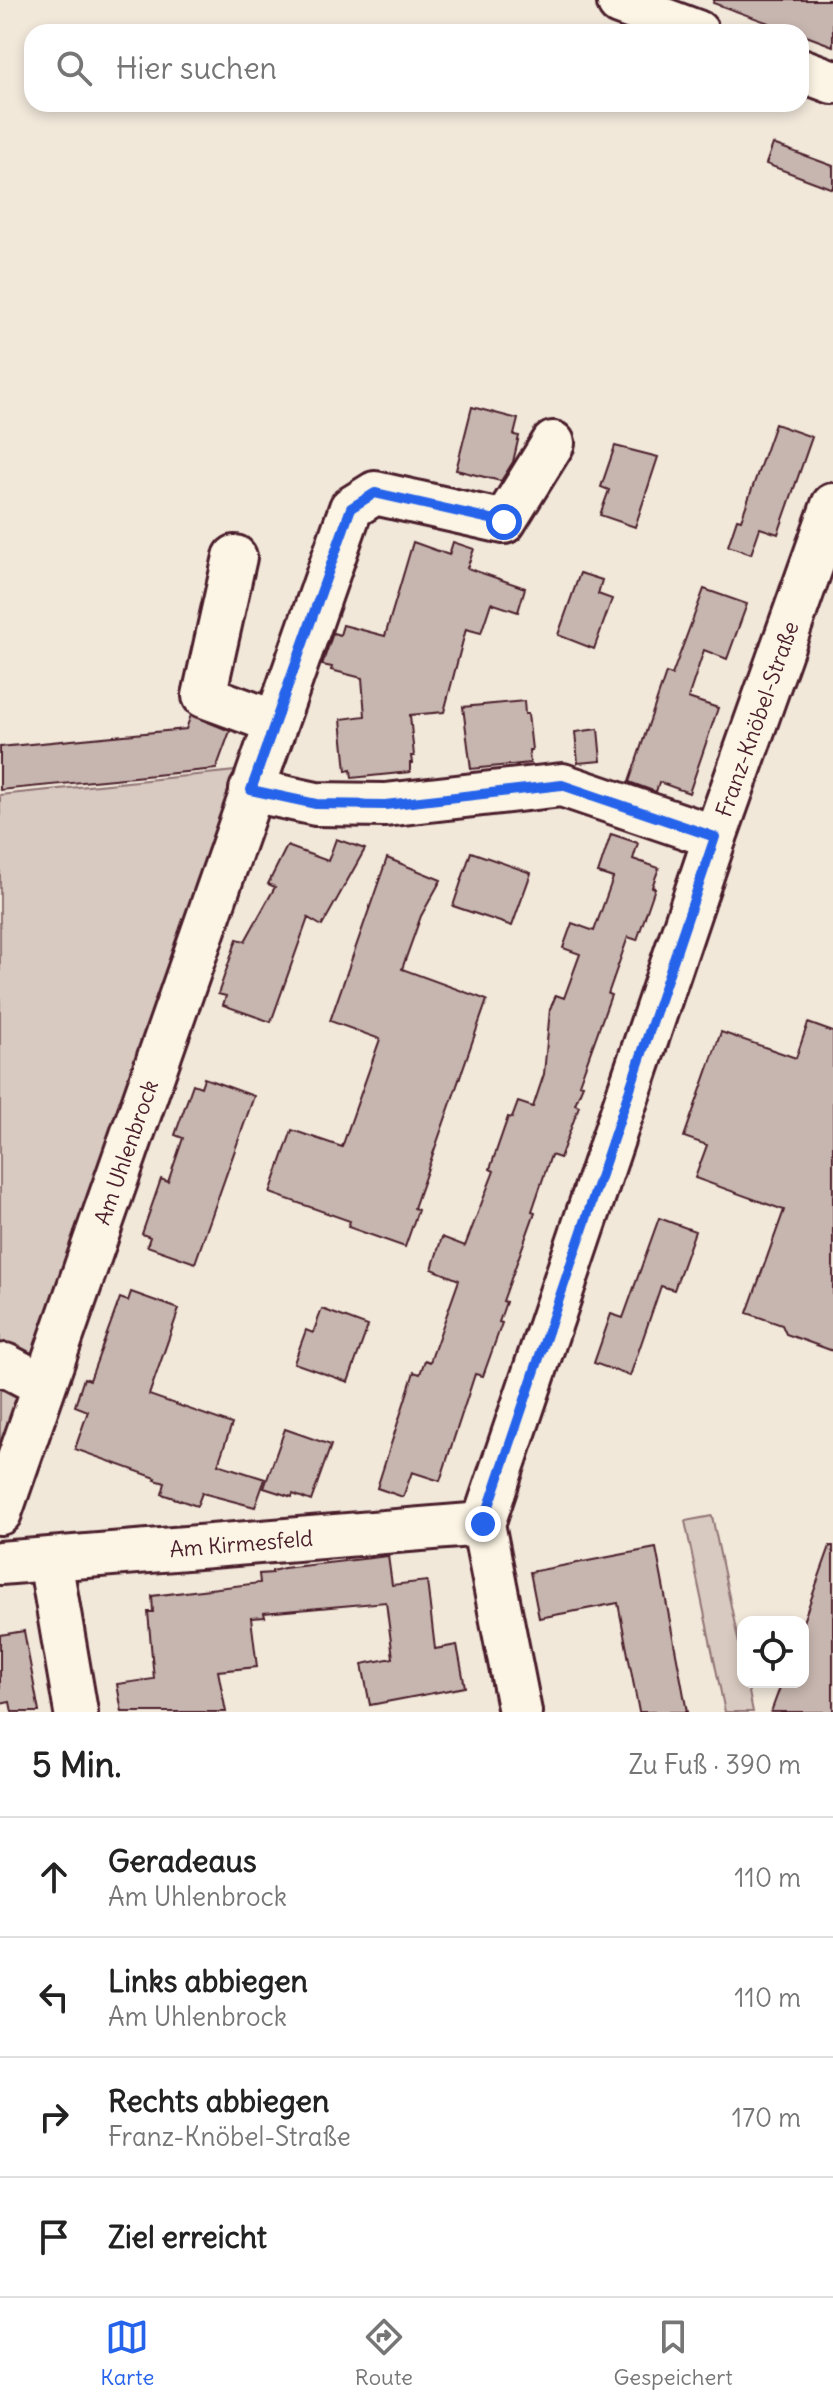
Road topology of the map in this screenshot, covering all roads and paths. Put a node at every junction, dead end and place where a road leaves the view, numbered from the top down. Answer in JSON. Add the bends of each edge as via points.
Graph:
{"nodes":[{"id":1,"x":620,"y":0,"type":"edge"},
{"id":2,"x":675,"y":24,"type":"edge"},
{"id":3,"x":809,"y":73,"type":"edge"},
{"id":4,"x":833,"y":82,"type":"edge"},
{"id":5,"x":553,"y":443,"type":"dead end"},
{"id":6,"x":833,"y":505,"type":"edge"},
{"id":7,"x":235,"y":557,"type":"dead end"},
{"id":8,"x":275,"y":722,"type":"junction"},
{"id":9,"x":251,"y":790,"type":"junction"},
{"id":10,"x":715,"y":837,"type":"junction"},
{"id":11,"x":0,"y":1366,"type":"edge"},
{"id":12,"x":43,"y":1385,"type":"junction"},
{"id":13,"x":0,"y":1513,"type":"edge"},
{"id":14,"x":483,"y":1524,"type":"junction"},
{"id":15,"x":50,"y":1560,"type":"junction"},
{"id":16,"x":0,"y":1563,"type":"edge"},
{"id":17,"x":76,"y":1712,"type":"edge"},
{"id":18,"x":520,"y":1712,"type":"edge"}],
"edges":[{"from":1,"to":2,"type":"street"},
{"from":3,"to":4,"type":"street"},
{"from":5,"to":8,"type":"street","name":"Am Uhlenbrock","via":[[504,522],[375,493],[351,508]]},
{"from":6,"to":10,"type":"street","name":"Franz-Knöbel-Straße"},
{"from":7,"to":8,"type":"street","via":[[204,696]]},
{"from":8,"to":9,"type":"street","name":"Am Uhlenbrock"},
{"from":9,"to":10,"type":"street","via":[[316,804],[385,805],[562,785]]},
{"from":9,"to":12,"type":"street","name":"Am Uhlenbrock"},
{"from":10,"to":14,"type":"street","name":"Franz-Knöbel-Straße"},
{"from":11,"to":12,"type":"street"},
{"from":12,"to":13,"type":"street","name":"Am Uhlenbrock"},
{"from":14,"to":15,"type":"street","name":"Am Kirmesfeld"},
{"from":14,"to":18,"type":"street","name":"Franz-Knöbel-Straße"},
{"from":15,"to":16,"type":"street","name":"Am Kirmesfeld"},
{"from":15,"to":17,"type":"street"}]}
